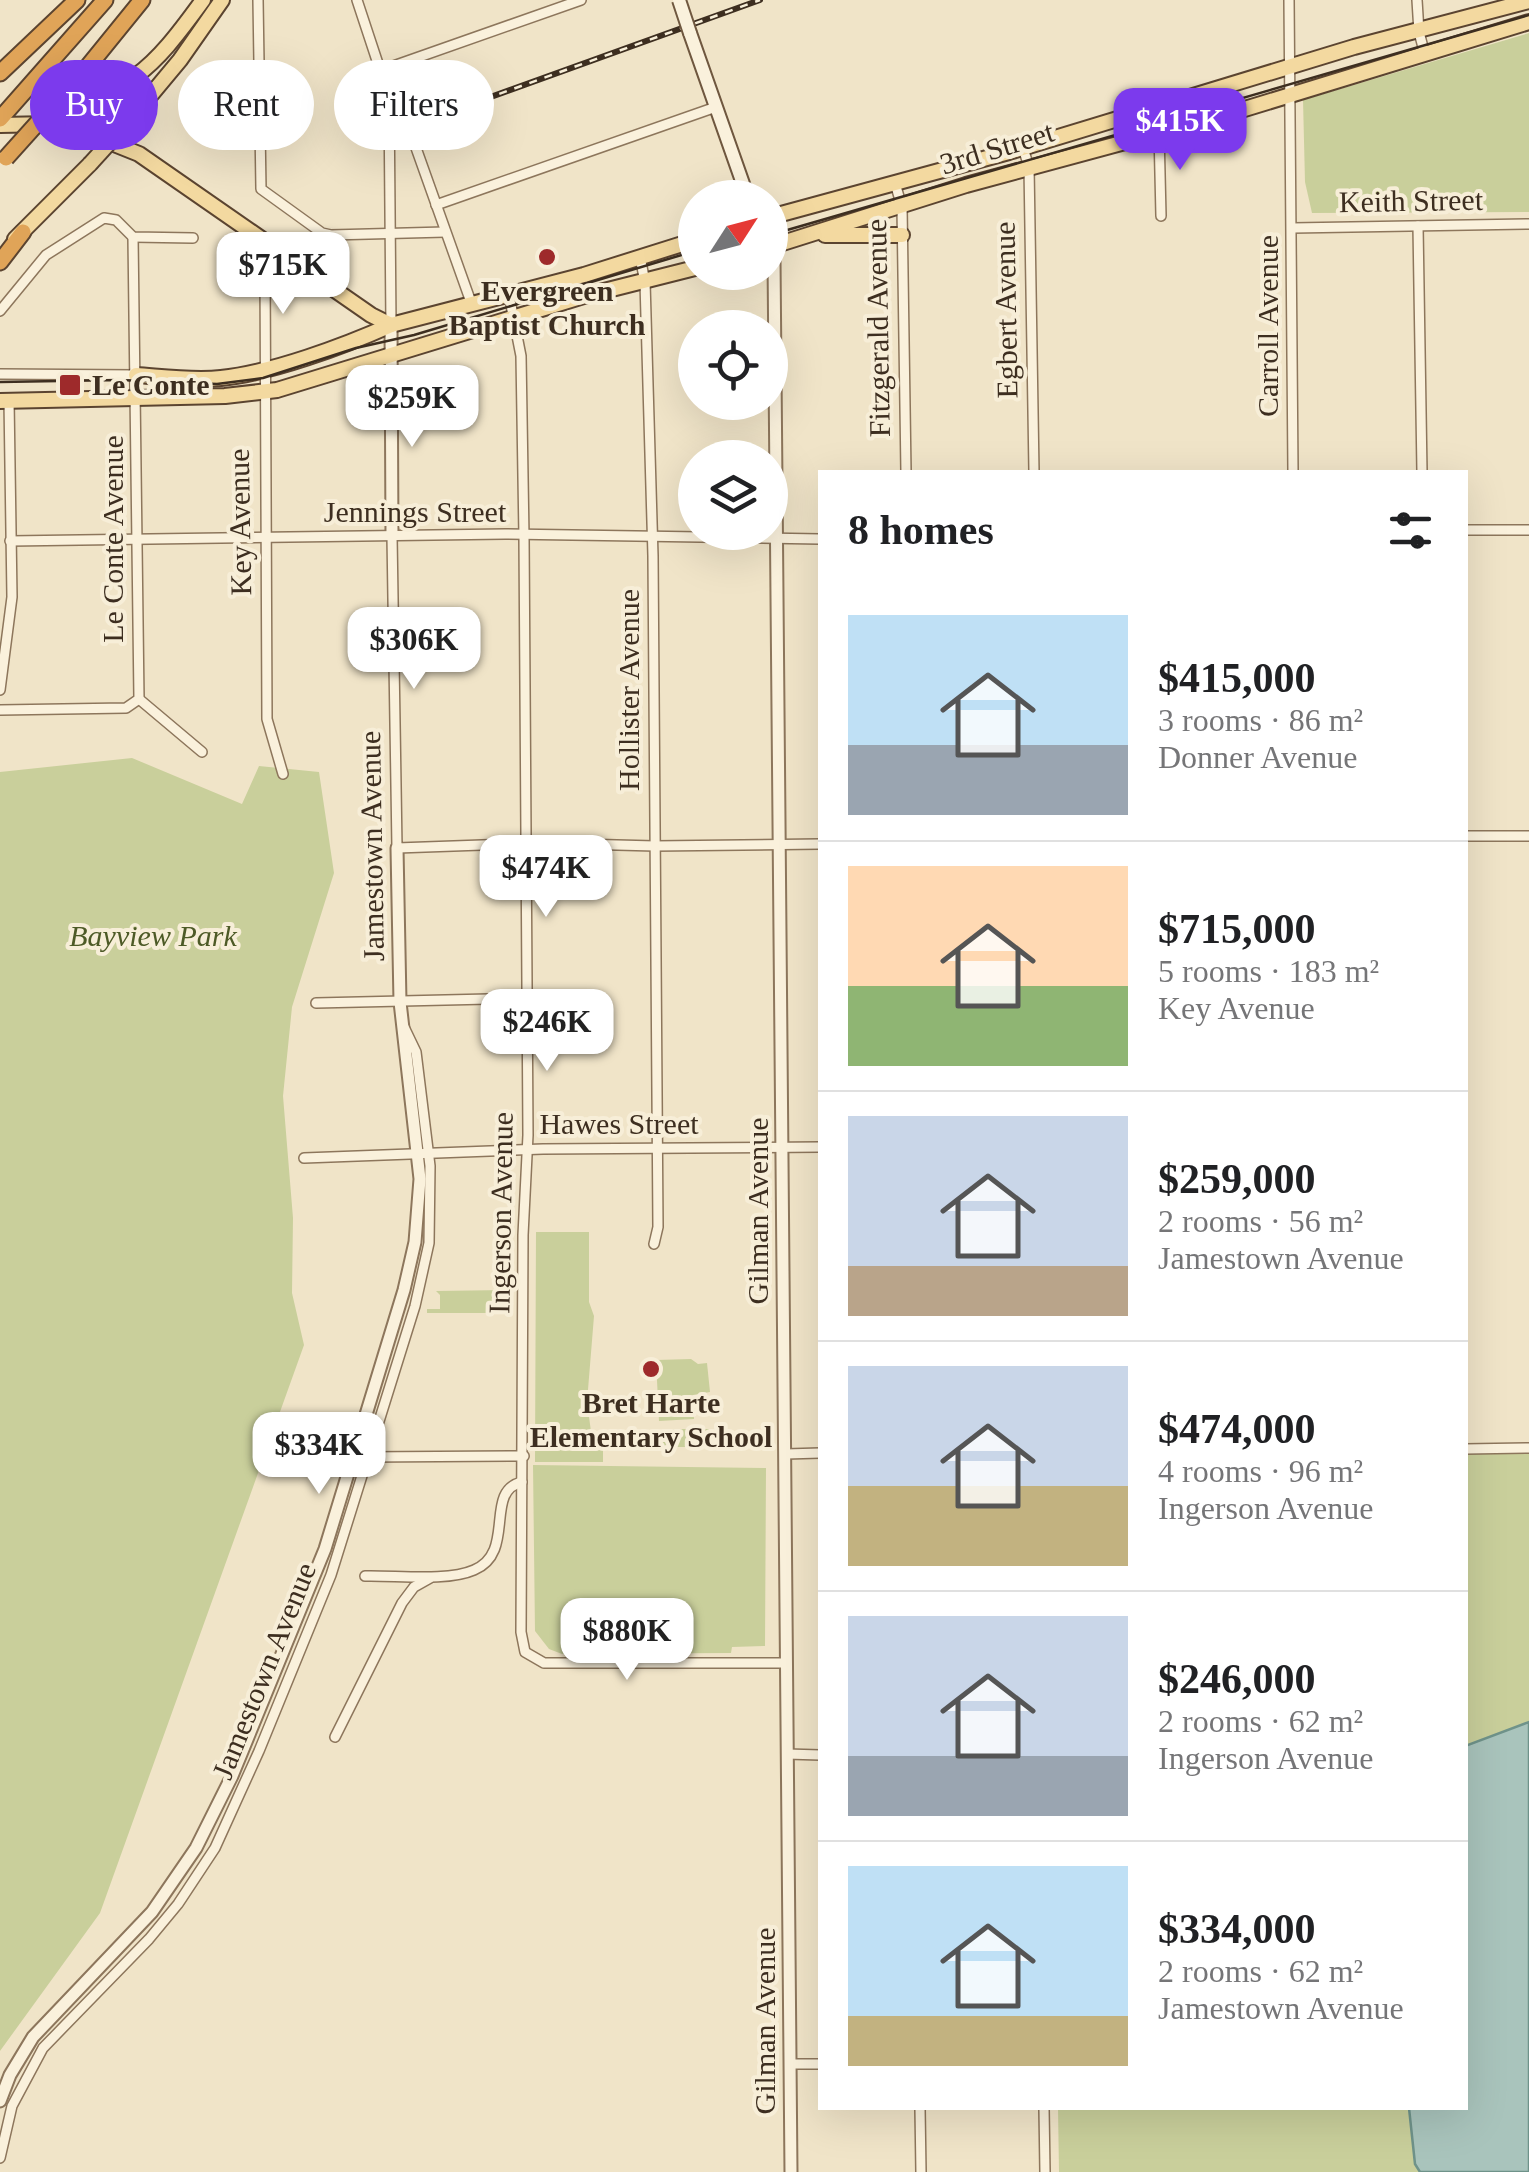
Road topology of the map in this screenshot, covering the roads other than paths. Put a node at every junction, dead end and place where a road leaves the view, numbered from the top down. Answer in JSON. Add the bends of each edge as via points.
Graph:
{"nodes":[{"id":1,"x":76,"y":0,"type":"edge"},
{"id":2,"x":105,"y":0,"type":"edge"},
{"id":3,"x":142,"y":0,"type":"edge"},
{"id":4,"x":204,"y":0,"type":"edge"},
{"id":5,"x":222,"y":0,"type":"edge"},
{"id":6,"x":258,"y":0,"type":"edge"},
{"id":7,"x":357,"y":0,"type":"edge"},
{"id":8,"x":581,"y":0,"type":"edge"},
{"id":9,"x":678,"y":0,"type":"edge"},
{"id":10,"x":1289,"y":0,"type":"edge"},
{"id":11,"x":1418,"y":0,"type":"edge"},
{"id":12,"x":1529,"y":1,"type":"edge"},
{"id":13,"x":1529,"y":22,"type":"edge"},
{"id":14,"x":1418,"y":32,"type":"junction"},
{"id":15,"x":1425,"y":56,"type":"junction"},
{"id":16,"x":378,"y":60,"type":"edge"},
{"id":17,"x":410,"y":60,"type":"edge"},
{"id":18,"x":1290,"y":66,"type":"junction"},
{"id":19,"x":0,"y":72,"type":"edge"},
{"id":20,"x":1290,"y":95,"type":"junction"},
{"id":21,"x":716,"y":106,"type":"junction"},
{"id":22,"x":1152,"y":107,"type":"junction"},
{"id":23,"x":0,"y":123,"type":"edge"},
{"id":24,"x":1159,"y":132,"type":"junction"},
{"id":25,"x":1023,"y":148,"type":"junction"},
{"id":26,"x":389,"y":150,"type":"edge"},
{"id":27,"x":417,"y":150,"type":"edge"},
{"id":28,"x":3,"y":161,"type":"edge"},
{"id":29,"x":1028,"y":167,"type":"junction"},
{"id":30,"x":742,"y":180,"type":"edge"},
{"id":31,"x":895,"y":183,"type":"junction"},
{"id":32,"x":436,"y":205,"type":"junction"},
{"id":33,"x":902,"y":207,"type":"junction"},
{"id":34,"x":788,"y":212,"type":"edge"},
{"id":35,"x":1161,"y":216,"type":"dead end"},
{"id":36,"x":1529,"y":224,"type":"edge"},
{"id":37,"x":1418,"y":226,"type":"junction"},
{"id":38,"x":1293,"y":228,"type":"junction"},
{"id":39,"x":23,"y":232,"type":"junction"},
{"id":40,"x":445,"y":232,"type":"junction"},
{"id":41,"x":390,"y":234,"type":"junction"},
{"id":42,"x":810,"y":235,"type":"junction"},
{"id":43,"x":902,"y":235,"type":"junction"},
{"id":44,"x":133,"y":237,"type":"junction"},
{"id":45,"x":193,"y":238,"type":"dead end"},
{"id":46,"x":788,"y":242,"type":"edge"},
{"id":47,"x":678,"y":245,"type":"edge"},
{"id":48,"x":0,"y":254,"type":"edge"},
{"id":49,"x":640,"y":257,"type":"junction"},
{"id":50,"x":0,"y":262,"type":"edge"},
{"id":51,"x":264,"y":266,"type":"dead end"},
{"id":52,"x":678,"y":273,"type":"edge"},
{"id":53,"x":645,"y":282,"type":"junction"},
{"id":54,"x":774,"y":290,"type":"edge"},
{"id":55,"x":509,"y":295,"type":"junction"},
{"id":56,"x":472,"y":305,"type":"junction"},
{"id":57,"x":0,"y":311,"type":"edge"},
{"id":58,"x":515,"y":317,"type":"junction"},
{"id":59,"x":391,"y":325,"type":"junction"},
{"id":60,"x":390,"y":356,"type":"junction"},
{"id":61,"x":263,"y":369,"type":"junction"},
{"id":62,"x":0,"y":374,"type":"edge"},
{"id":63,"x":136,"y":375,"type":"junction"},
{"id":64,"x":264,"y":392,"type":"junction"},
{"id":65,"x":137,"y":397,"type":"junction"},
{"id":66,"x":4,"y":400,"type":"edge"},
{"id":67,"x":777,"y":440,"type":"edge"},
{"id":68,"x":906,"y":470,"type":"edge"},
{"id":69,"x":1034,"y":470,"type":"edge"},
{"id":70,"x":1293,"y":470,"type":"edge"},
{"id":71,"x":1422,"y":470,"type":"edge"},
{"id":72,"x":5,"y":523,"type":"edge"},
{"id":73,"x":1468,"y":530,"type":"edge"},
{"id":74,"x":1529,"y":530,"type":"edge"},
{"id":75,"x":392,"y":536,"type":"junction"},
{"id":76,"x":265,"y":537,"type":"junction"},
{"id":77,"x":524,"y":537,"type":"junction"},
{"id":78,"x":650,"y":538,"type":"junction"},
{"id":79,"x":678,"y":538,"type":"edge"},
{"id":80,"x":137,"y":539,"type":"junction"},
{"id":81,"x":818,"y":539,"type":"edge"},
{"id":82,"x":788,"y":540,"type":"edge"},
{"id":83,"x":10,"y":541,"type":"junction"},
{"id":84,"x":778,"y":550,"type":"edge"},
{"id":85,"x":12,"y":596,"type":"junction"},
{"id":86,"x":0,"y":598,"type":"edge"},
{"id":87,"x":0,"y":690,"type":"edge"},
{"id":88,"x":139,"y":699,"type":"junction"},
{"id":89,"x":0,"y":710,"type":"edge"},
{"id":90,"x":202,"y":752,"type":"dead end"},
{"id":91,"x":284,"y":774,"type":"dead end"},
{"id":92,"x":1468,"y":836,"type":"edge"},
{"id":93,"x":1529,"y":836,"type":"edge"},
{"id":94,"x":526,"y":843,"type":"junction"},
{"id":95,"x":818,"y":844,"type":"edge"},
{"id":96,"x":780,"y":845,"type":"junction"},
{"id":97,"x":655,"y":846,"type":"junction"},
{"id":98,"x":397,"y":848,"type":"junction"},
{"id":99,"x":527,"y":998,"type":"junction"},
{"id":100,"x":400,"y":1000,"type":"junction"},
{"id":101,"x":316,"y":1003,"type":"dead end"},
{"id":102,"x":818,"y":1147,"type":"edge"},
{"id":103,"x":782,"y":1148,"type":"junction"},
{"id":104,"x":658,"y":1149,"type":"junction"},
{"id":105,"x":528,"y":1150,"type":"junction"},
{"id":106,"x":423,"y":1153,"type":"junction"},
{"id":107,"x":304,"y":1158,"type":"dead end"},
{"id":108,"x":654,"y":1244,"type":"dead end"},
{"id":109,"x":1529,"y":1448,"type":"edge"},
{"id":110,"x":1468,"y":1449,"type":"edge"},
{"id":111,"x":818,"y":1453,"type":"edge"},
{"id":112,"x":786,"y":1454,"type":"junction"},
{"id":113,"x":524,"y":1456,"type":"junction"},
{"id":114,"x":353,"y":1457,"type":"junction"},
{"id":115,"x":368,"y":1458,"type":"junction"},
{"id":116,"x":522,"y":1482,"type":"junction"},
{"id":117,"x":318,"y":1568,"type":"junction"},
{"id":118,"x":331,"y":1575,"type":"junction"},
{"id":119,"x":442,"y":1575,"type":"junction"},
{"id":120,"x":365,"y":1576,"type":"dead end"},
{"id":121,"x":786,"y":1663,"type":"junction"},
{"id":122,"x":334,"y":1738,"type":"dead end"},
{"id":123,"x":248,"y":1739,"type":"junction"},
{"id":124,"x":261,"y":1746,"type":"junction"},
{"id":125,"x":787,"y":1754,"type":"junction"},
{"id":126,"x":818,"y":1755,"type":"edge"},
{"id":127,"x":791,"y":2064,"type":"junction"},
{"id":128,"x":818,"y":2064,"type":"edge"},
{"id":129,"x":0,"y":2102,"type":"edge"},
{"id":130,"x":920,"y":2110,"type":"edge"},
{"id":131,"x":1044,"y":2110,"type":"edge"},
{"id":132,"x":0,"y":2158,"type":"edge"},
{"id":133,"x":791,"y":2172,"type":"edge"},
{"id":134,"x":921,"y":2172,"type":"edge"},
{"id":135,"x":1044,"y":2172,"type":"edge"}],
"edges":[{"from":1,"to":19,"type":"highway"},
{"from":2,"to":23,"type":"highway"},
{"from":3,"to":28,"type":"highway","bridge":true},
{"from":4,"to":23,"type":"main road","via":[[168,48],[128,84],[101,98]]},
{"from":5,"to":39,"type":"main road","bridge":true,"via":[[130,120]]},
{"from":6,"to":41,"type":"street","via":[[259,182],[322,233]]},
{"from":7,"to":16,"type":"street","name":"Jamestown Avenue"},
{"from":8,"to":17,"type":"street"},
{"from":9,"to":21,"type":"main road","bridge":true},
{"from":10,"to":18,"type":"street","name":"Carroll Avenue"},
{"from":11,"to":14,"type":"street"},
{"from":12,"to":14,"type":"main road","name":"3rd Street"},
{"from":13,"to":15,"type":"main road","name":"3rd Street"},
{"from":14,"to":15,"type":"street"},
{"from":14,"to":18,"type":"main road","name":"3rd Street"},
{"from":15,"to":20,"type":"main road","name":"3rd Street"},
{"from":18,"to":20,"type":"street","name":"Carroll Avenue"},
{"from":18,"to":22,"type":"main road","name":"3rd Street"},
{"from":20,"to":24,"type":"main road","name":"3rd Street"},
{"from":20,"to":38,"type":"street","name":"Carroll Avenue"},
{"from":21,"to":30,"type":"main road"},
{"from":21,"to":32,"type":"street"},
{"from":22,"to":24,"type":"street"},
{"from":22,"to":25,"type":"main road","name":"3rd Street"},
{"from":23,"to":59,"type":"main road","via":[[74,128],[138,154]]},
{"from":24,"to":29,"type":"main road","name":"3rd Street"},
{"from":24,"to":35,"type":"street"},
{"from":25,"to":29,"type":"street","name":"Egbert Avenue"},
{"from":25,"to":31,"type":"main road","name":"3rd Street"},
{"from":26,"to":41,"type":"street","name":"Jamestown Avenue"},
{"from":27,"to":32,"type":"street"},
{"from":29,"to":33,"type":"main road","name":"3rd Street"},
{"from":29,"to":69,"type":"street","name":"Egbert Avenue"},
{"from":31,"to":33,"type":"street","name":"Fitzgerald Avenue"},
{"from":31,"to":34,"type":"main road","name":"3rd Street"},
{"from":32,"to":40,"type":"street"},
{"from":33,"to":42,"type":"main road","name":"3rd Street"},
{"from":33,"to":43,"type":"street","name":"Fitzgerald Avenue"},
{"from":36,"to":37,"type":"street","name":"Keith Street"},
{"from":37,"to":38,"type":"street","name":"Keith Street"},
{"from":37,"to":71,"type":"street"},
{"from":38,"to":70,"type":"street","name":"Carroll Avenue"},
{"from":39,"to":48,"type":"main road"},
{"from":39,"to":50,"type":"highway"},
{"from":40,"to":41,"type":"street"},
{"from":40,"to":56,"type":"street"},
{"from":41,"to":59,"type":"street","name":"Jamestown Avenue"},
{"from":42,"to":43,"type":"main road"},
{"from":42,"to":46,"type":"main road","name":"3rd Street"},
{"from":43,"to":68,"type":"street","name":"Fitzgerald Avenue"},
{"from":44,"to":45,"type":"street"},
{"from":44,"to":57,"type":"street","via":[[104,218],[55,248]]},
{"from":44,"to":63,"type":"street","name":"Le Conte Avenue"},
{"from":47,"to":49,"type":"main road"},
{"from":49,"to":53,"type":"street","name":"Hollister Avenue"},
{"from":49,"to":55,"type":"main road"},
{"from":51,"to":61,"type":"street","name":"Key Avenue"},
{"from":52,"to":53,"type":"main road"},
{"from":53,"to":58,"type":"main road"},
{"from":53,"to":78,"type":"street","name":"Hollister Avenue"},
{"from":54,"to":67,"type":"street","name":"Gilman Avenue"},
{"from":55,"to":56,"type":"main road"},
{"from":55,"to":58,"type":"street","name":"Ingerson Avenue"},
{"from":56,"to":59,"type":"main road"},
{"from":58,"to":60,"type":"main road"},
{"from":58,"to":77,"type":"street","name":"Ingerson Avenue"},
{"from":59,"to":60,"type":"street","name":"Jamestown Avenue"},
{"from":59,"to":61,"type":"main road"},
{"from":60,"to":64,"type":"main road"},
{"from":60,"to":75,"type":"street","name":"Jamestown Avenue"},
{"from":61,"to":63,"type":"main road","via":[[202,379]]},
{"from":61,"to":64,"type":"street","name":"Key Avenue"},
{"from":62,"to":63,"type":"street"},
{"from":63,"to":65,"type":"street","name":"Le Conte Avenue"},
{"from":64,"to":65,"type":"main road"},
{"from":64,"to":76,"type":"street","name":"Key Avenue"},
{"from":65,"to":66,"type":"main road"},
{"from":65,"to":80,"type":"street","name":"Le Conte Avenue"},
{"from":66,"to":72,"type":"street"},
{"from":72,"to":83,"type":"street"},
{"from":73,"to":74,"type":"street"},
{"from":75,"to":76,"type":"street","name":"Jennings Street"},
{"from":75,"to":77,"type":"street","name":"Jennings Street"},
{"from":75,"to":98,"type":"street","name":"Jamestown Avenue"},
{"from":76,"to":80,"type":"street","name":"Jennings Street"},
{"from":76,"to":91,"type":"street","name":"Key Avenue","via":[[267,719]]},
{"from":77,"to":78,"type":"street","name":"Jennings Street"},
{"from":77,"to":94,"type":"street","name":"Ingerson Avenue"},
{"from":78,"to":79,"type":"street","name":"Jennings Street"},
{"from":78,"to":97,"type":"street","name":"Hollister Avenue"},
{"from":80,"to":83,"type":"street","name":"Jennings Street"},
{"from":80,"to":88,"type":"street","name":"Le Conte Avenue"},
{"from":81,"to":82,"type":"street","name":"Jennings Street"},
{"from":83,"to":85,"type":"street"},
{"from":84,"to":96,"type":"street","name":"Gilman Avenue"},
{"from":85,"to":86,"type":"street"},
{"from":85,"to":87,"type":"street"},
{"from":88,"to":89,"type":"street","via":[[126,708]]},
{"from":88,"to":90,"type":"street"},
{"from":92,"to":93,"type":"street"},
{"from":94,"to":97,"type":"street"},
{"from":94,"to":98,"type":"street"},
{"from":94,"to":99,"type":"street","name":"Ingerson Avenue"},
{"from":95,"to":96,"type":"street"},
{"from":96,"to":97,"type":"street"},
{"from":96,"to":103,"type":"street","name":"Gilman Avenue"},
{"from":97,"to":104,"type":"street","name":"Hollister Avenue"},
{"from":98,"to":100,"type":"street","name":"Jamestown Avenue"},
{"from":99,"to":100,"type":"street"},
{"from":99,"to":105,"type":"street","name":"Ingerson Avenue"},
{"from":100,"to":101,"type":"street"},
{"from":100,"to":106,"type":"street","name":"Jamestown Avenue"},
{"from":102,"to":103,"type":"street","name":"Hawes Street"},
{"from":103,"to":104,"type":"street","name":"Hawes Street"},
{"from":103,"to":112,"type":"street","name":"Gilman Avenue"},
{"from":104,"to":105,"type":"street","name":"Hawes Street"},
{"from":104,"to":108,"type":"street","name":"Hollister Avenue"},
{"from":105,"to":106,"type":"street","name":"Hawes Street"},
{"from":105,"to":113,"type":"street","name":"Ingerson Avenue"},
{"from":106,"to":107,"type":"street","name":"Hawes Street"},
{"from":106,"to":114,"type":"street","name":"Jamestown Avenue","via":[[412,1260]]},
{"from":106,"to":115,"type":"street","name":"Jamestown Avenue","via":[[432,1222],[426,1264]]},
{"from":109,"to":110,"type":"street"},
{"from":111,"to":112,"type":"street"},
{"from":112,"to":121,"type":"street","name":"Gilman Avenue"},
{"from":113,"to":115,"type":"street"},
{"from":113,"to":116,"type":"street","name":"Ingerson Avenue"},
{"from":114,"to":115,"type":"street"},
{"from":114,"to":117,"type":"street","name":"Jamestown Avenue"},
{"from":115,"to":118,"type":"street","name":"Jamestown Avenue"},
{"from":116,"to":119,"type":"street","via":[[504,1498],[499,1541],[489,1560],[473,1571]]},
{"from":116,"to":121,"type":"street","name":"Ingerson Avenue","via":[[520,1632],[526,1652],[550,1664]]},
{"from":117,"to":118,"type":"street"},
{"from":117,"to":123,"type":"street","name":"Jamestown Avenue"},
{"from":118,"to":124,"type":"street","name":"Jamestown Avenue"},
{"from":119,"to":120,"type":"street"},
{"from":119,"to":122,"type":"street","via":[[407,1594]]},
{"from":121,"to":125,"type":"street","name":"Gilman Avenue"},
{"from":123,"to":124,"type":"street"},
{"from":123,"to":129,"type":"street","name":"Jamestown Avenue","via":[[183,1870],[33,2037]]},
{"from":124,"to":132,"type":"street","name":"Jamestown Avenue","via":[[214,1848],[178,1904],[43,2048],[12,2106]]},
{"from":125,"to":126,"type":"street"},
{"from":125,"to":127,"type":"street","name":"Gilman Avenue"},
{"from":127,"to":128,"type":"street"},
{"from":127,"to":133,"type":"street","name":"Gilman Avenue"},
{"from":130,"to":134,"type":"street"},
{"from":131,"to":135,"type":"street"}]}
